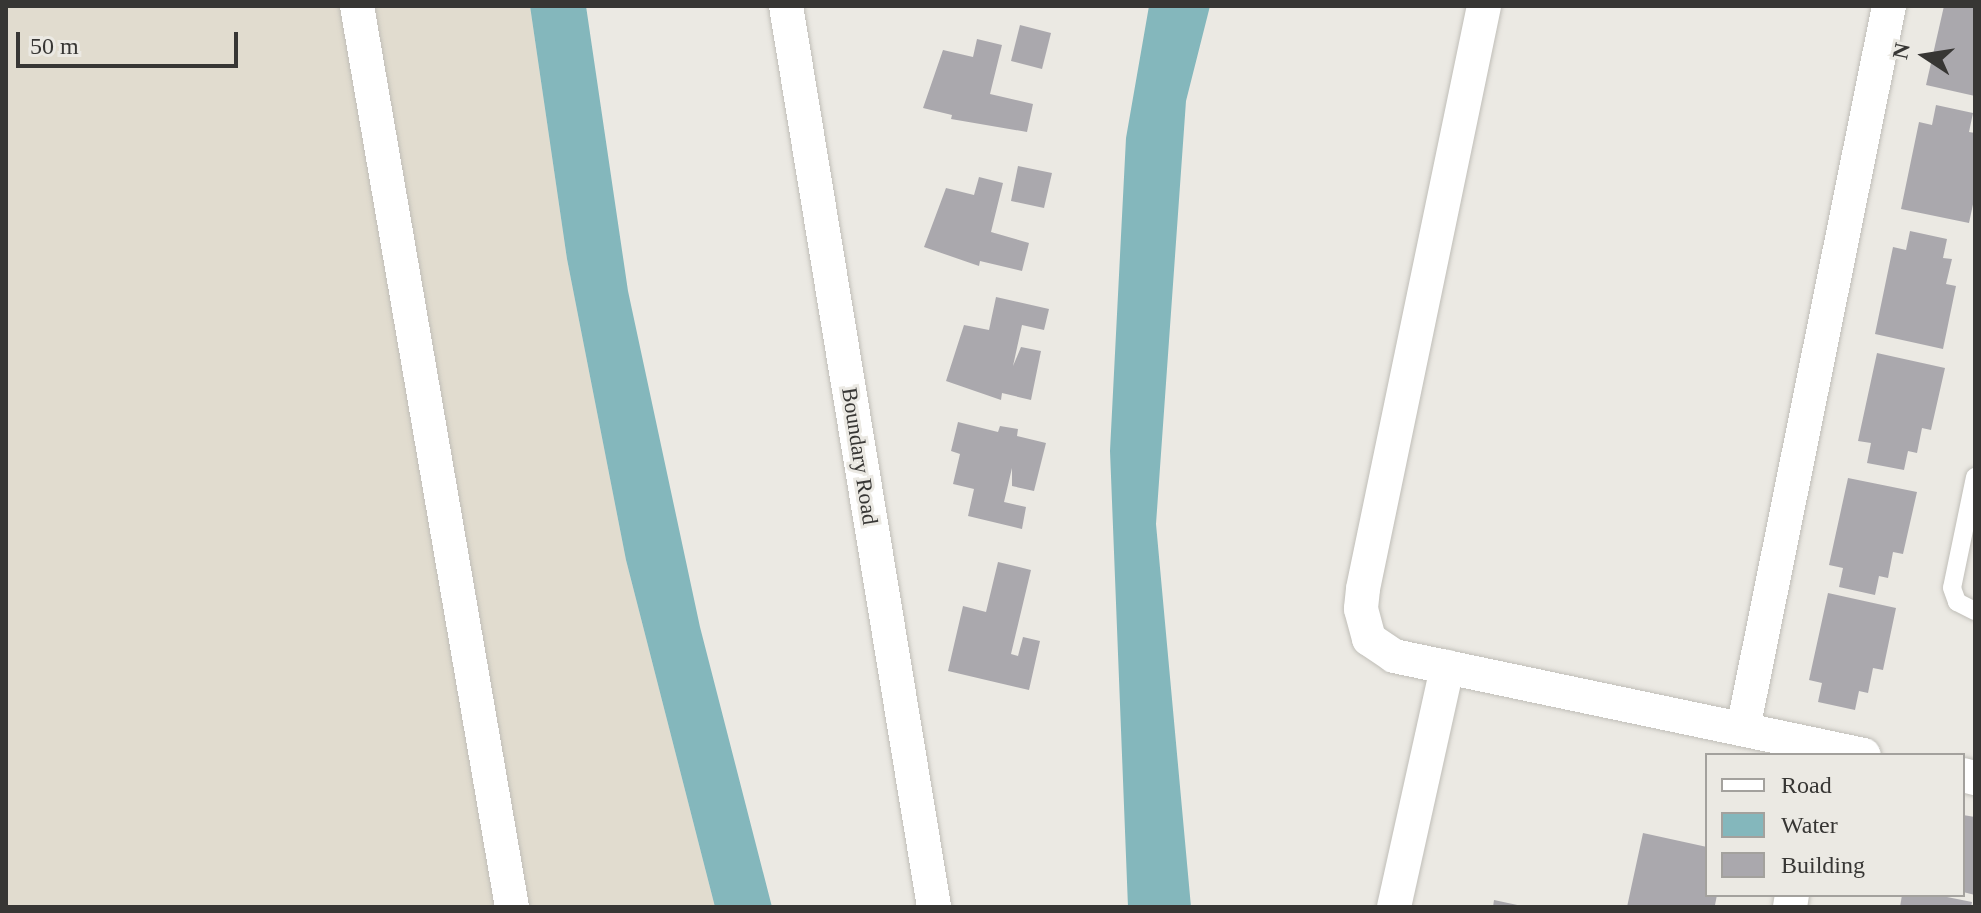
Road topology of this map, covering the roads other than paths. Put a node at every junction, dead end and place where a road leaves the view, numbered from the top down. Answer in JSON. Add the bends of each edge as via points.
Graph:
{"nodes":[{"id":1,"x":357,"y":6,"type":"edge"},
{"id":2,"x":786,"y":6,"type":"edge"},
{"id":3,"x":1484,"y":6,"type":"edge"},
{"id":4,"x":1889,"y":6,"type":"edge"},
{"id":5,"x":1975,"y":477,"type":"edge"},
{"id":6,"x":1975,"y":611,"type":"edge"},
{"id":7,"x":1447,"y":667,"type":"junction"},
{"id":8,"x":1743,"y":729,"type":"junction"},
{"id":9,"x":1823,"y":751,"type":"edge"},
{"id":10,"x":1844,"y":753,"type":"edge"},
{"id":11,"x":512,"y":907,"type":"edge"},
{"id":12,"x":934,"y":907,"type":"edge"},
{"id":13,"x":1394,"y":907,"type":"edge"}],
"edges":[{"from":1,"to":11,"type":"street"},
{"from":2,"to":12,"type":"street","name":"Boundary Road"},
{"from":3,"to":7,"type":"street","via":[[1361,609],[1369,639],[1381,649]]},
{"from":4,"to":8,"type":"street"},
{"from":5,"to":6,"type":"lane","via":[[1952,588],[1957,602]]},
{"from":7,"to":8,"type":"street"},
{"from":7,"to":13,"type":"street"},
{"from":8,"to":9,"type":"street"},
{"from":9,"to":10,"type":"street"}]}
